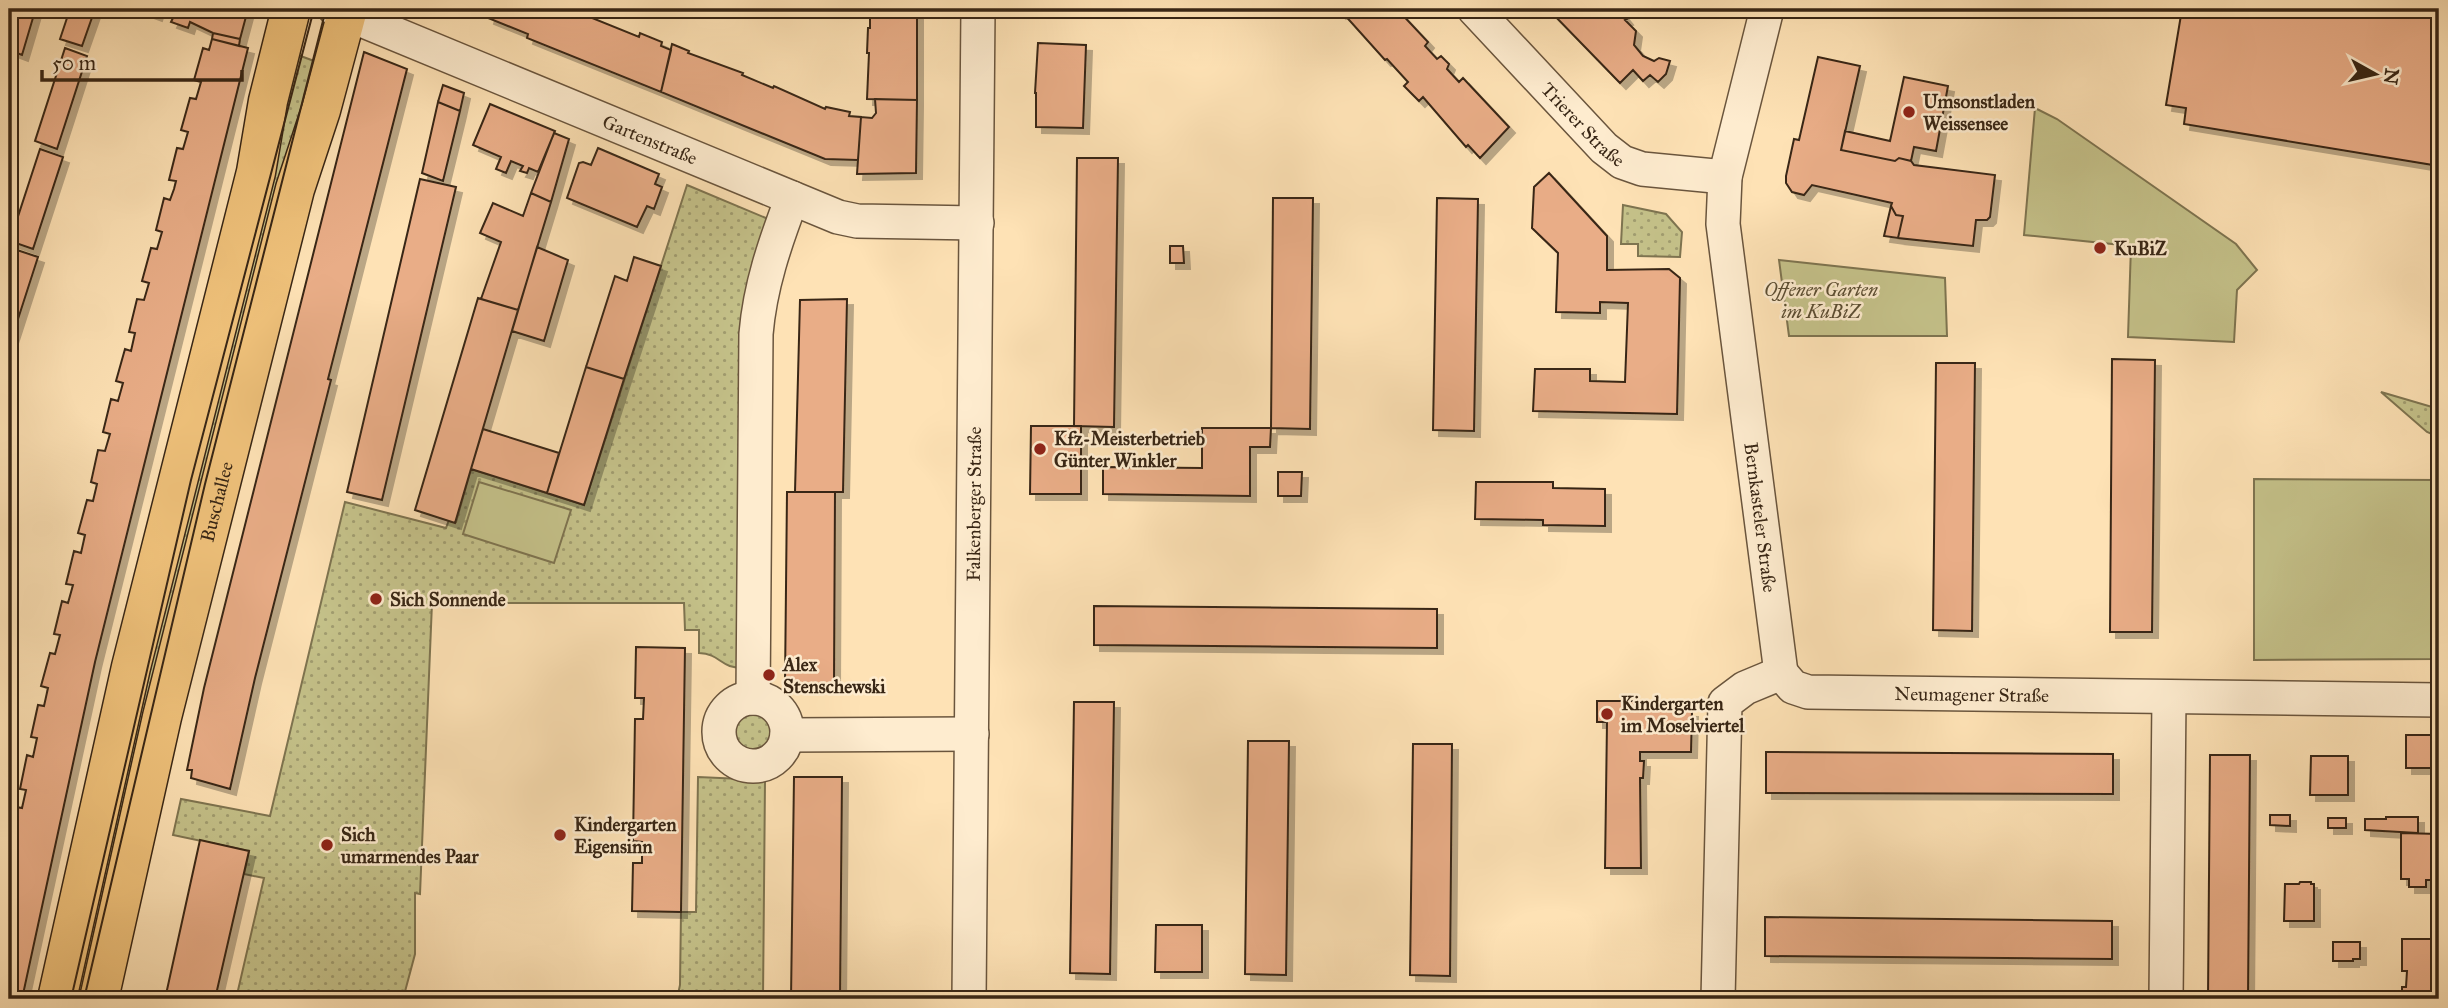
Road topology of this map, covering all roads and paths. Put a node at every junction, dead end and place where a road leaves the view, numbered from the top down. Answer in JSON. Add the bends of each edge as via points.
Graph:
{"nodes":[{"id":1,"x":291,"y":9,"type":"edge"},
{"id":2,"x":978,"y":9,"type":"edge"},
{"id":3,"x":1474,"y":9,"type":"edge"},
{"id":4,"x":1767,"y":9,"type":"edge"},
{"id":5,"x":343,"y":10,"type":"edge"},
{"id":6,"x":1725,"y":177,"type":"junction"},
{"id":7,"x":792,"y":198,"type":"junction"},
{"id":8,"x":977,"y":223,"type":"junction"},
{"id":9,"x":1781,"y":673,"type":"junction"},
{"id":10,"x":2169,"y":696,"type":"junction"},
{"id":11,"x":753,"y":698,"type":"junction"},
{"id":12,"x":2439,"y":700,"type":"edge"},
{"id":13,"x":972,"y":734,"type":"junction"},
{"id":14,"x":786,"y":735,"type":"junction"},
{"id":15,"x":57,"y":999,"type":"edge"},
{"id":16,"x":99,"y":999,"type":"edge"},
{"id":17,"x":970,"y":999,"type":"edge"},
{"id":18,"x":1718,"y":999,"type":"edge"},
{"id":19,"x":2166,"y":999,"type":"edge"}],
"edges":[{"from":1,"to":15,"type":"main road","via":[[256,172],[131,667]]},
{"from":2,"to":8,"type":"street","name":"Falkenberger Straße"},
{"from":3,"to":6,"type":"street","name":"Trierer Straße","via":[[1622,162],[1642,169]]},
{"from":4,"to":6,"type":"street","name":"Bernkasteler Straße"},
{"from":5,"to":7,"type":"street","name":"Gartenstraße"},
{"from":5,"to":16,"type":"main road","name":"Buschallee","via":[[162,717]]},
{"from":6,"to":9,"type":"street","name":"Bernkasteler Straße","via":[[1725,251]]},
{"from":7,"to":8,"type":"street","name":"Gartenstraße","via":[[857,221]]},
{"from":7,"to":11,"type":"street","via":[[765,273],[757,323]]},
{"from":8,"to":13,"type":"street","name":"Falkenberger Straße"},
{"from":9,"to":10,"type":"street","name":"Neumagener Straße","via":[[1793,687],[1808,692]]},
{"from":9,"to":18,"type":"street","via":[[1745,688],[1725,703]]},
{"from":10,"to":12,"type":"street","name":"Neumagener Straße"},
{"from":10,"to":19,"type":"street"},
{"from":11,"to":14,"type":"street","via":[[781,713]]},
{"from":11,"to":14,"type":"street","via":[[734,704],[721,719],[720,740],[730,757],[748,766],[769,762],[778,755]]},
{"from":13,"to":14,"type":"street"},
{"from":13,"to":17,"type":"street","name":"Falkenberger Straße"}]}
